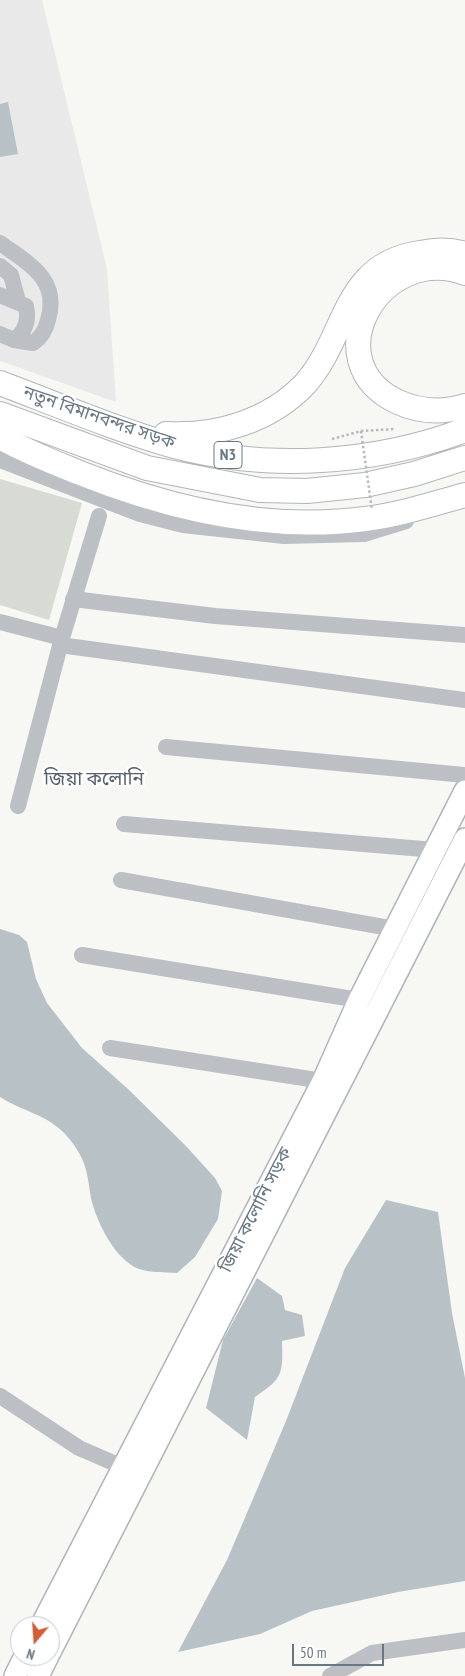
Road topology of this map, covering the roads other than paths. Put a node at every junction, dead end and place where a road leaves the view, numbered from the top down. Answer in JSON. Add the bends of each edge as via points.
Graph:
{"nodes":[{"id":1,"x":0,"y":243,"type":"edge"},
{"id":2,"x":465,"y":254,"type":"edge"},
{"id":3,"x":0,"y":266,"type":"edge"},
{"id":4,"x":465,"y":273,"type":"edge"},
{"id":5,"x":0,"y":295,"type":"edge"},
{"id":6,"x":18,"y":301,"type":"junction"},
{"id":7,"x":7,"y":337,"type":"edge"},
{"id":8,"x":0,"y":383,"type":"edge"},
{"id":9,"x":465,"y":406,"type":"edge"},
{"id":10,"x":0,"y":414,"type":"edge"},
{"id":11,"x":465,"y":430,"type":"edge"},
{"id":12,"x":127,"y":432,"type":"junction"},
{"id":13,"x":0,"y":437,"type":"edge"},
{"id":14,"x":465,"y":458,"type":"edge"},
{"id":15,"x":0,"y":460,"type":"edge"},
{"id":16,"x":465,"y":495,"type":"edge"},
{"id":17,"x":465,"y":502,"type":"edge"},
{"id":18,"x":99,"y":516,"type":"dead end"},
{"id":19,"x":73,"y":599,"type":"junction"},
{"id":20,"x":0,"y":622,"type":"edge"},
{"id":21,"x":465,"y":635,"type":"edge"},
{"id":22,"x":61,"y":641,"type":"junction"},
{"id":23,"x":465,"y":700,"type":"edge"},
{"id":24,"x":166,"y":747,"type":"dead end"},
{"id":25,"x":465,"y":775,"type":"edge"},
{"id":26,"x":465,"y":790,"type":"edge"},
{"id":27,"x":18,"y":806,"type":"dead end"},
{"id":28,"x":124,"y":824,"type":"dead end"},
{"id":29,"x":465,"y":840,"type":"edge"},
{"id":30,"x":435,"y":850,"type":"junction"},
{"id":31,"x":122,"y":880,"type":"dead end"},
{"id":32,"x":395,"y":929,"type":"junction"},
{"id":33,"x":82,"y":954,"type":"dead end"},
{"id":34,"x":359,"y":1000,"type":"junction"},
{"id":35,"x":110,"y":1048,"type":"dead end"},
{"id":36,"x":323,"y":1081,"type":"junction"},
{"id":37,"x":0,"y":1396,"type":"edge"},
{"id":38,"x":123,"y":1467,"type":"junction"},
{"id":39,"x":46,"y":1616,"type":"edge"},
{"id":40,"x":60,"y":1632,"type":"edge"},
{"id":41,"x":465,"y":1640,"type":"edge"},
{"id":42,"x":330,"y":1676,"type":"edge"}],
"edges":[{"from":1,"to":7,"type":"street","via":[[43,276],[50,296],[49,316],[40,337],[30,344]]},
{"from":2,"to":12,"type":"highway","via":[[433,250],[409,254],[371,274],[360,284],[319,366],[289,397],[256,418],[214,432]]},
{"from":3,"to":6,"type":"street","via":[[11,275]]},
{"from":4,"to":9,"type":"highway","via":[[435,268],[411,272],[390,283],[370,305],[358,339],[359,356],[374,386],[386,396],[428,411]]},
{"from":5,"to":6,"type":"street"},
{"from":6,"to":7,"type":"street","via":[[26,306],[23,332]]},
{"from":8,"to":12,"type":"highway","name":"নতুন বিমানবন্দর সড়ক","number":"N3"},
{"from":10,"to":14,"type":"highway","name":"নতুন বিমানবন্দর সড়ক","number":"N3","via":[[147,468],[260,490],[307,491],[365,485]]},
{"from":11,"to":12,"type":"highway","name":"নতুন বিমানবন্দর সড়ক","number":"N3","via":[[405,448],[319,462],[210,453]]},
{"from":13,"to":16,"type":"highway","via":[[41,457],[158,501],[256,520],[326,523],[366,519]]},
{"from":15,"to":17,"type":"street","via":[[149,516],[183,525],[275,535],[364,534]]},
{"from":18,"to":19,"type":"street"},
{"from":19,"to":21,"type":"street","via":[[215,616]]},
{"from":19,"to":22,"type":"street"},
{"from":20,"to":22,"type":"street"},
{"from":22,"to":23,"type":"street"},
{"from":22,"to":27,"type":"street"},
{"from":24,"to":25,"type":"street"},
{"from":26,"to":30,"type":"main road","name":"জিয়া কলোনি সড়ক"},
{"from":28,"to":30,"type":"street"},
{"from":29,"to":40,"type":"main road","name":"জিয়া কলোনি সড়ক"},
{"from":30,"to":32,"type":"main road","name":"জিয়া কলোনি সড়ক"},
{"from":31,"to":32,"type":"street"},
{"from":32,"to":34,"type":"main road","name":"জিয়া কলোনি সড়ক"},
{"from":33,"to":34,"type":"street"},
{"from":34,"to":36,"type":"main road","name":"জিয়া কলোনি সড়ক"},
{"from":35,"to":36,"type":"street"},
{"from":36,"to":38,"type":"main road","name":"জিয়া কলোনি সড়ক"},
{"from":37,"to":38,"type":"street","via":[[79,1448]]},
{"from":38,"to":39,"type":"main road","name":"জিয়া কলোনি সড়ক"},
{"from":41,"to":42,"type":"street","via":[[372,1653]]}]}
